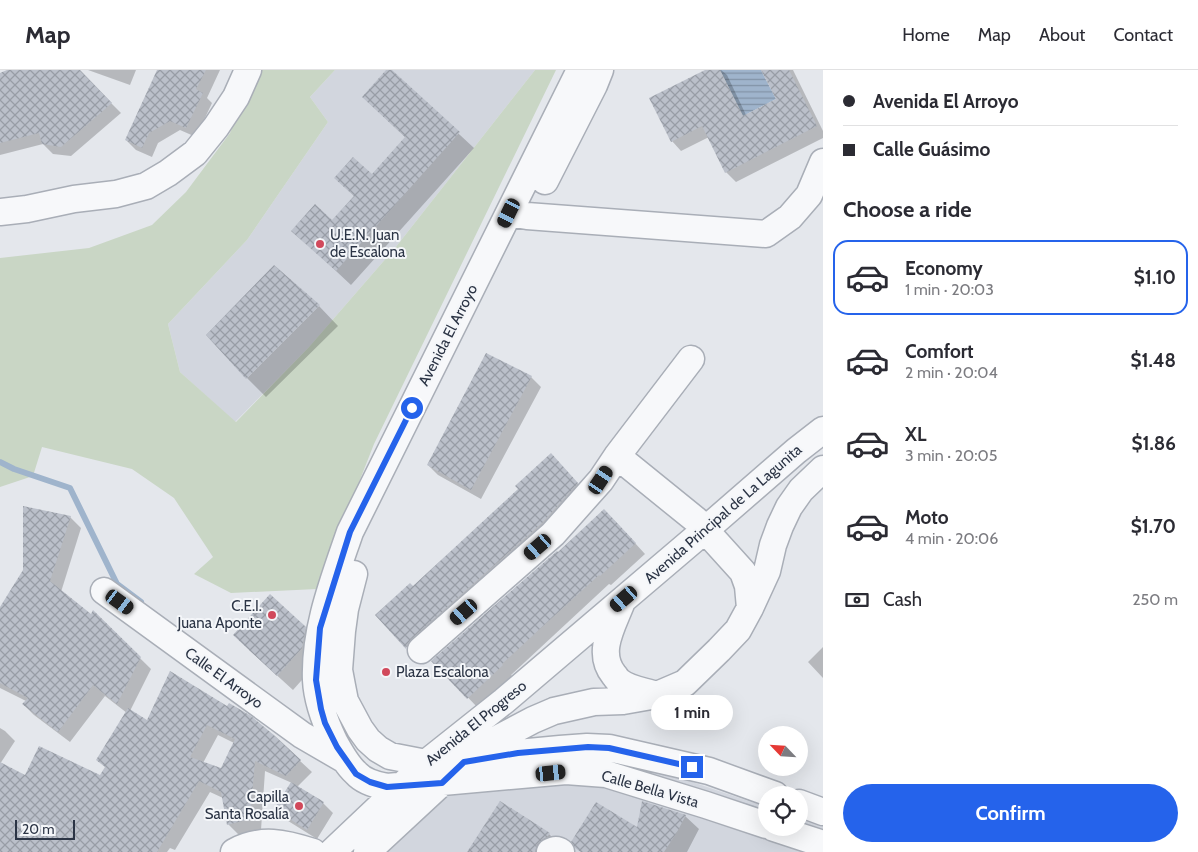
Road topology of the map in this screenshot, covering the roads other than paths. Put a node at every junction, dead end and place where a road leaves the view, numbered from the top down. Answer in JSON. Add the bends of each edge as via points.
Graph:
{"nodes":[{"id":1,"x":248,"y":70,"type":"edge"},
{"id":2,"x":580,"y":70,"type":"edge"},
{"id":3,"x":600,"y":70,"type":"edge"},
{"id":4,"x":823,"y":162,"type":"edge"},
{"id":5,"x":0,"y":212,"type":"edge"},
{"id":6,"x":518,"y":214,"type":"junction"},
{"id":7,"x":691,"y":359,"type":"dead end"},
{"id":8,"x":823,"y":430,"type":"edge"},
{"id":9,"x":617,"y":456,"type":"junction"},
{"id":10,"x":823,"y":469,"type":"edge"},
{"id":11,"x":706,"y":530,"type":"junction"},
{"id":12,"x":104,"y":591,"type":"dead end"},
{"id":13,"x":624,"y":599,"type":"junction"},
{"id":14,"x":750,"y":608,"type":"junction"},
{"id":15,"x":421,"y":650,"type":"dead end"},
{"id":16,"x":657,"y":695,"type":"junction"},
{"id":17,"x":346,"y":761,"type":"junction"},
{"id":18,"x":464,"y":762,"type":"junction"},
{"id":19,"x":434,"y":773,"type":"junction"},
{"id":20,"x":402,"y":785,"type":"junction"},
{"id":21,"x":758,"y":789,"type":"edge"},
{"id":22,"x":808,"y":806,"type":"edge"},
{"id":23,"x":823,"y":812,"type":"edge"},
{"id":24,"x":758,"y":822,"type":"edge"},
{"id":25,"x":798,"y":836,"type":"edge"},
{"id":26,"x":823,"y":844,"type":"edge"},
{"id":27,"x":234,"y":852,"type":"edge"},
{"id":28,"x":313,"y":852,"type":"edge"},
{"id":29,"x":332,"y":852,"type":"edge"},
{"id":30,"x":368,"y":852,"type":"edge"}],
"edges":[{"from":1,"to":5,"type":"street","via":[[236,97],[195,153],[146,186],[116,194]]},
{"from":2,"to":6,"type":"street","name":"Avenida El Arroyo"},
{"from":3,"to":6,"type":"street","name":"Avenida El Arroyo"},
{"from":4,"to":6,"type":"street","via":[[809,195],[790,218],[766,234]]},
{"from":6,"to":17,"type":"street","name":"Avenida El Arroyo","via":[[350,532],[320,628],[316,680],[325,723]]},
{"from":6,"to":19,"type":"street","name":"Avenida El Arroyo","via":[[370,530],[356,565],[345,609],[339,670],[345,701],[352,716],[378,749]]},
{"from":7,"to":9,"type":"street"},
{"from":8,"to":11,"type":"street","name":"Avenida Principal de La Lagunita"},
{"from":9,"to":11,"type":"street"},
{"from":9,"to":15,"type":"street","via":[[601,480],[553,534]]},
{"from":10,"to":14,"type":"street","name":"Avenida Principal de La Lagunita","via":[[788,507],[773,544],[767,571]]},
{"from":11,"to":13,"type":"street","name":"Avenida Principal de La Lagunita"},
{"from":11,"to":14,"type":"street","via":[[743,572]]},
{"from":12,"to":17,"type":"street","name":"Calle El Arroyo","via":[[302,735]]},
{"from":13,"to":16,"type":"street","via":[[608,636],[606,660],[619,682]]},
{"from":13,"to":19,"type":"street","name":"Avenida El Progreso","via":[[504,701]]},
{"from":14,"to":16,"type":"street","name":"Avenida Principal de La Lagunita","via":[[738,630],[685,683]]},
{"from":16,"to":18,"type":"street","name":"Avenida El Progreso","via":[[594,702],[554,711],[497,739]]},
{"from":17,"to":20,"type":"street","name":"Avenida El Arroyo","via":[[356,774],[370,782],[387,787]]},
{"from":18,"to":19,"type":"street","name":"Avenida El Arroyo"},
{"from":18,"to":21,"type":"street","name":"Avenida El Arroyo","via":[[518,753],[609,748],[709,771]]},
{"from":19,"to":20,"type":"street","name":"Avenida El Progreso"},
{"from":19,"to":24,"type":"street","name":"Calle Bella Vista","via":[[566,771],[606,774]]},
{"from":19,"to":30,"type":"street","name":"Avenida El Progreso"},
{"from":20,"to":29,"type":"street","name":"Avenida El Progreso"},
{"from":22,"to":23,"type":"street"},
{"from":25,"to":26,"type":"street"},
{"from":27,"to":28,"type":"street","via":[[264,842]]}]}
